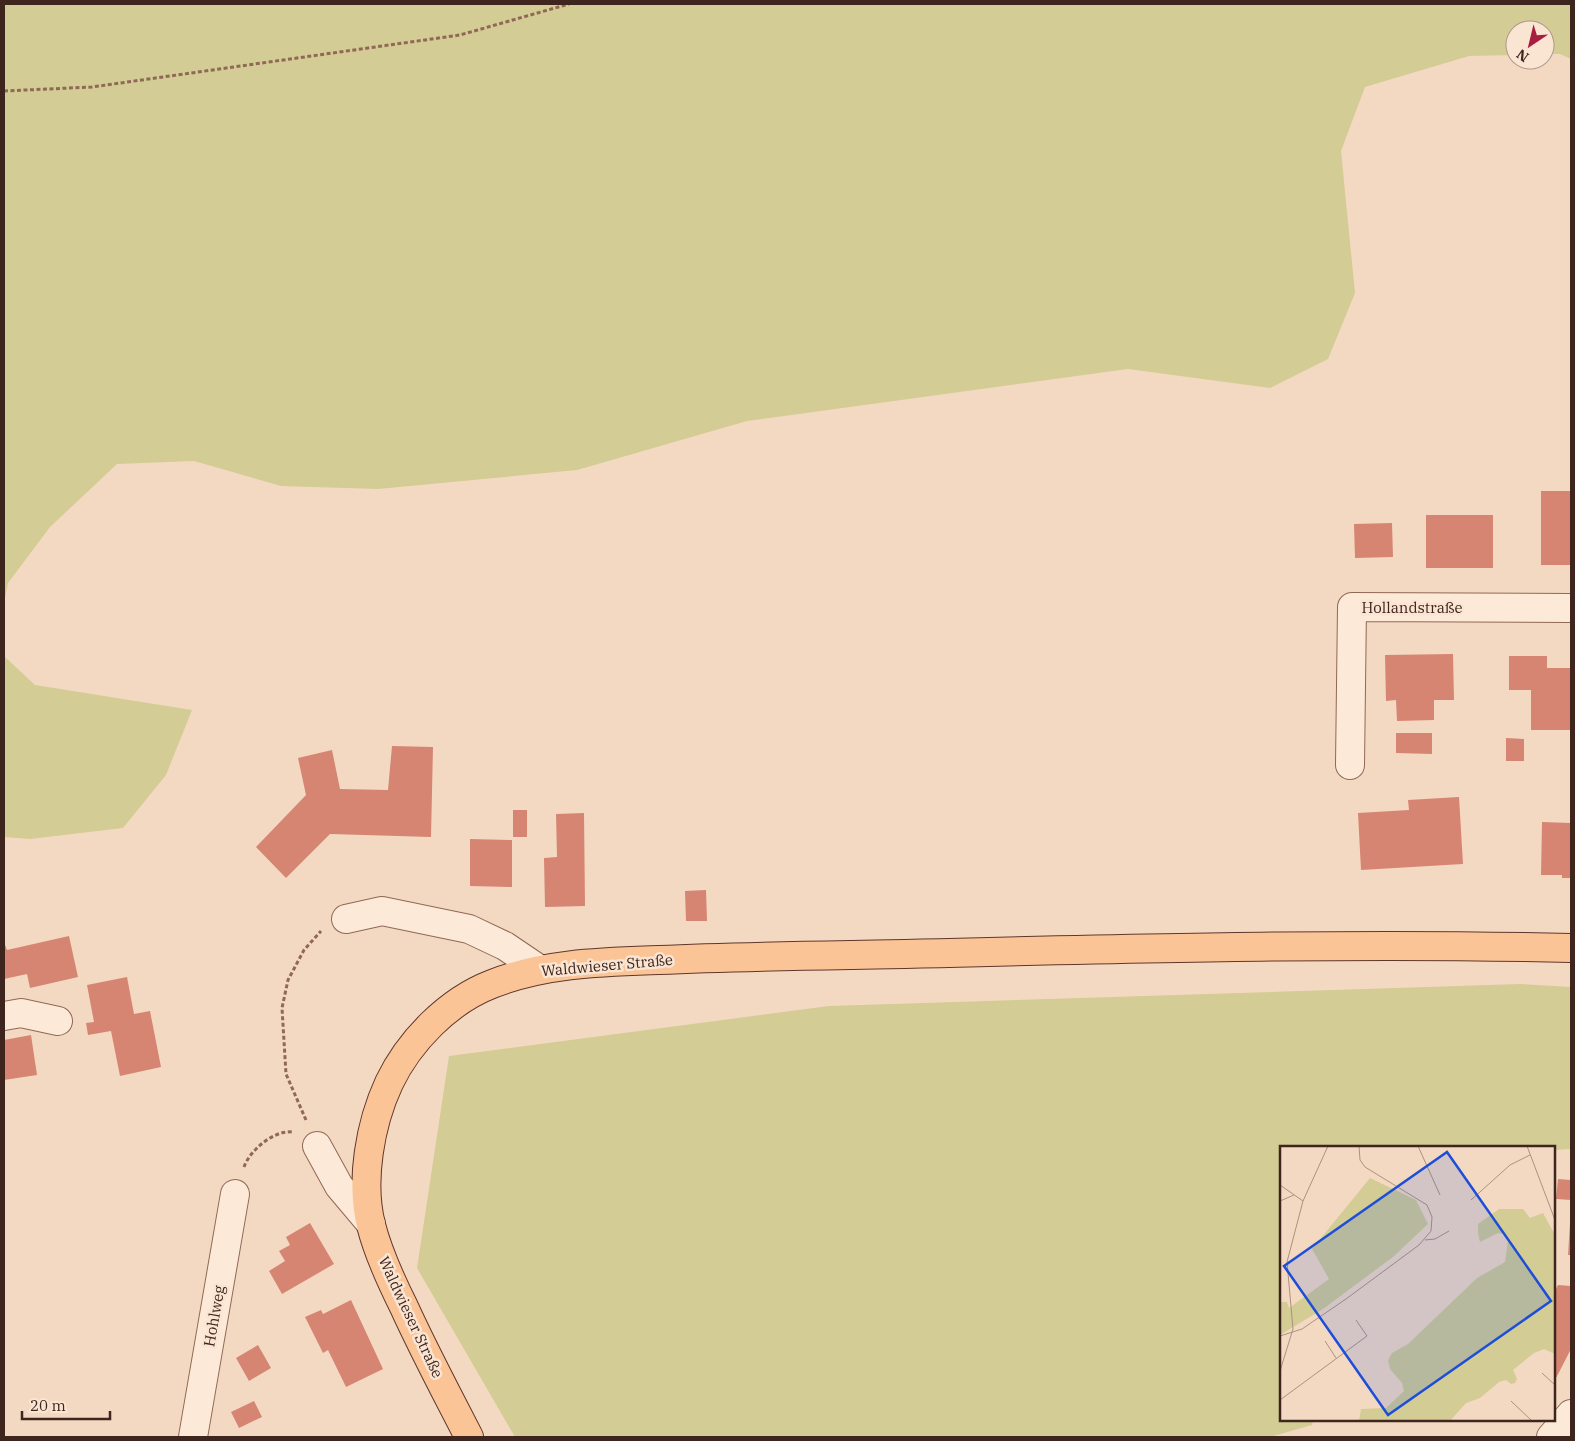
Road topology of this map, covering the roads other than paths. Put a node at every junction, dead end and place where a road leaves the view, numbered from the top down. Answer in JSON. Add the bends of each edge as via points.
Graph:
{"nodes":[{"id":1,"x":1571,"y":608,"type":"edge"},
{"id":2,"x":1350,"y":765,"type":"dead end"},
{"id":3,"x":346,"y":919,"type":"road end"},
{"id":4,"x":1571,"y":948,"type":"edge"},
{"id":5,"x":539,"y":969,"type":"junction"},
{"id":6,"x":4,"y":1016,"type":"edge"},
{"id":7,"x":58,"y":1020,"type":"dead end"},
{"id":8,"x":314,"y":1140,"type":"road end"},
{"id":9,"x":235,"y":1194,"type":"road end"},
{"id":10,"x":370,"y":1224,"type":"junction"},
{"id":11,"x":1571,"y":1414,"type":"edge"},
{"id":12,"x":193,"y":1437,"type":"edge"},
{"id":13,"x":469,"y":1437,"type":"edge"},
{"id":14,"x":1551,"y":1437,"type":"edge"}],
"edges":[{"from":1,"to":2,"type":"street","name":"Hollandstraße","via":[[1352,607]]},
{"from":3,"to":5,"type":"street","via":[[382,911],[470,929],[505,946]]},
{"from":4,"to":5,"type":"main road","name":"Waldwieser Straße","via":[[1324,944],[710,958],[603,962]]},
{"from":5,"to":10,"type":"main road","name":"Waldwieser Straße","via":[[490,984],[461,1000],[432,1024],[410,1049],[390,1082],[377,1116],[367,1188]]},
{"from":6,"to":7,"type":"street","via":[[21,1013]]},
{"from":8,"to":10,"type":"street","via":[[339,1186]]},
{"from":9,"to":12,"type":"street","name":"Hohlweg"},
{"from":10,"to":13,"type":"main road","name":"Waldwieser Straße","via":[[388,1273]]},
{"from":11,"to":14,"type":"street"}]}
